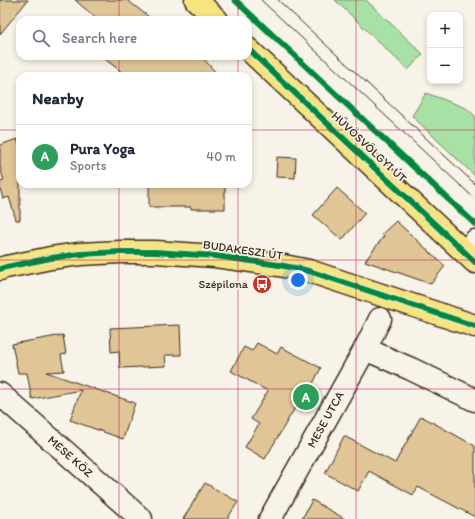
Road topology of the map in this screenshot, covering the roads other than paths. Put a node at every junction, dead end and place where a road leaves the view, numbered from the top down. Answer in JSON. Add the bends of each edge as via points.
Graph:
{"nodes":[{"id":1,"x":196,"y":0,"type":"edge"},
{"id":2,"x":213,"y":16,"type":"edge"},
{"id":3,"x":252,"y":53,"type":"edge"},
{"id":4,"x":472,"y":252,"type":"edge"},
{"id":5,"x":0,"y":269,"type":"edge"},
{"id":6,"x":380,"y":319,"type":"dead end"},
{"id":7,"x":475,"y":326,"type":"edge"},
{"id":8,"x":366,"y":349,"type":"junction"},
{"id":9,"x":0,"y":394,"type":"edge"},
{"id":10,"x":475,"y":400,"type":"edge"},
{"id":11,"x":141,"y":519,"type":"edge"},
{"id":12,"x":270,"y":519,"type":"edge"}],
"edges":[{"from":1,"to":2,"type":"main road"},
{"from":3,"to":4,"type":"main road","name":"HŰVÖSVÖLGYI ÚT"},
{"from":5,"to":7,"type":"main road","name":"BUDAKESZI ÚT","via":[[80,254],[155,252],[215,256],[309,271]]},
{"from":6,"to":8,"type":"street","name":"MESE UTCA"},
{"from":8,"to":10,"type":"street"},
{"from":8,"to":12,"type":"street","name":"MESE UTCA"},
{"from":9,"to":11,"type":"street","name":"MESE KÖZ"}]}
